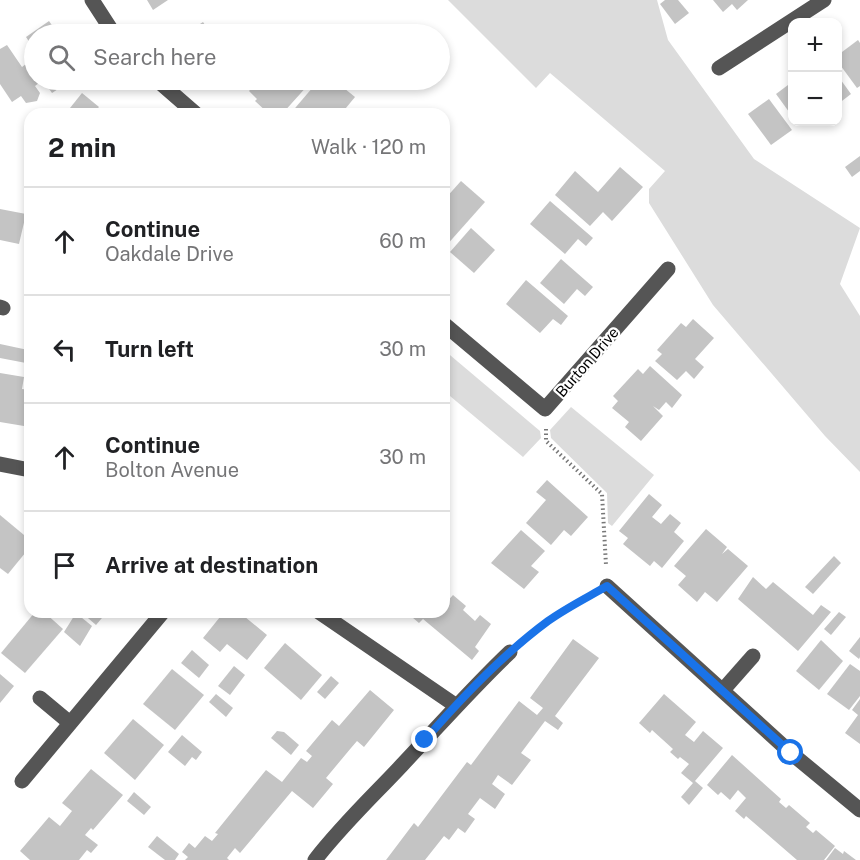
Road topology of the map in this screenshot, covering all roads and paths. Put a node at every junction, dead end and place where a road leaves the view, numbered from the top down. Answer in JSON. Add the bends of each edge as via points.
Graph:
{"nodes":[{"id":1,"x":92,"y":0,"type":"edge"},
{"id":2,"x":824,"y":0,"type":"edge"},
{"id":3,"x":108,"y":24,"type":"edge"},
{"id":4,"x":719,"y":68,"type":"dead end"},
{"id":5,"x":168,"y":90,"type":"edge"},
{"id":6,"x":189,"y":108,"type":"edge"},
{"id":7,"x":668,"y":269,"type":"dead end"},
{"id":8,"x":450,"y":329,"type":"edge"},
{"id":9,"x":545,"y":409,"type":"junction"},
{"id":10,"x":0,"y":464,"type":"edge"},
{"id":11,"x":24,"y":469,"type":"edge"},
{"id":12,"x":607,"y":586,"type":"junction"},
{"id":13,"x":158,"y":618,"type":"edge"},
{"id":14,"x":328,"y":618,"type":"edge"},
{"id":15,"x":510,"y":652,"type":"joint"},
{"id":16,"x":753,"y":656,"type":"dead end"},
{"id":17,"x":723,"y":690,"type":"junction"},
{"id":18,"x":40,"y":698,"type":"dead end"},
{"id":19,"x":455,"y":705,"type":"junction"},
{"id":20,"x":70,"y":723,"type":"junction"},
{"id":21,"x":22,"y":781,"type":"dead end"},
{"id":22,"x":860,"y":810,"type":"edge"},
{"id":23,"x":315,"y":860,"type":"edge"}],
"edges":[{"from":1,"to":3,"type":"street"},
{"from":2,"to":4,"type":"street"},
{"from":5,"to":6,"type":"street"},
{"from":7,"to":9,"type":"street","name":"Burton Drive"},
{"from":8,"to":9,"type":"street","name":"Burton Drive"},
{"from":9,"to":12,"type":"path","via":[[546,441],[603,494]]},
{"from":10,"to":11,"type":"street"},
{"from":12,"to":15,"type":"path","via":[[549,620]]},
{"from":12,"to":17,"type":"street"},
{"from":13,"to":20,"type":"street"},
{"from":14,"to":19,"type":"street"},
{"from":15,"to":19,"type":"street"},
{"from":16,"to":17,"type":"street"},
{"from":17,"to":22,"type":"street"},
{"from":18,"to":20,"type":"street"},
{"from":19,"to":23,"type":"street","via":[[341,826]]},
{"from":20,"to":21,"type":"street"}]}
